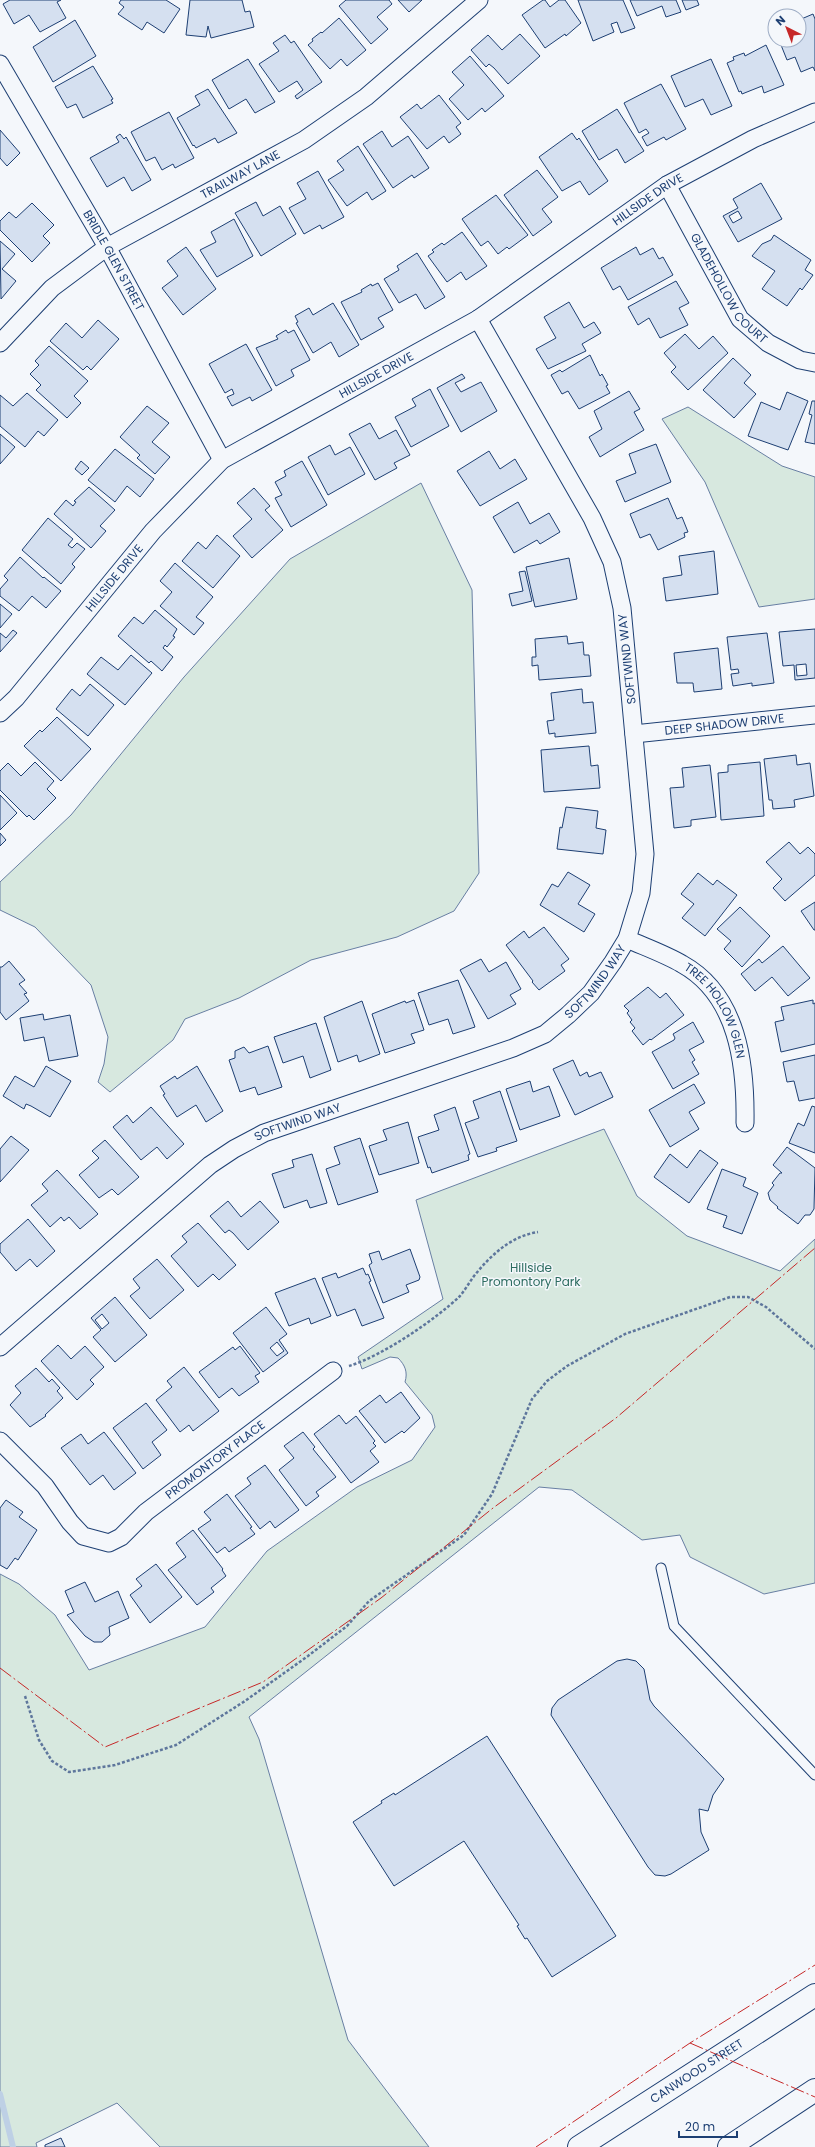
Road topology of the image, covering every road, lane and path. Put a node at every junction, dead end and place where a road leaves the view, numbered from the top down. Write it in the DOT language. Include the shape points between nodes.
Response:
graph roads {
  1 [pos="479,0"];
  2 [pos="0,64"];
  3 [pos="815,112"];
  4 [pos="667,186"];
  5 [pos="107,247"];
  6 [pos="478,319"];
  7 [pos="0,343"];
  8 [pos="815,363"];
  9 [pos="222,460"];
  10 [pos="0,714"];
  11 [pos="815,715"];
  12 [pos="634,734"];
  13 [pos="627,939"];
  14 [pos="745,1123"];
  15 [pos="538,1232"];
  16 [pos="0,1347"];
  17 [pos="815,1349"];
  18 [pos="333,1371"];
  19 [pos="0,1441"];
  20 [pos="661,1568"];
  21 [pos="24,1696"];
  22 [pos="815,1775"];
  23 [pos="815,1995"];
  24 [pos="815,2090"];
  25 [pos="579,2147"];
  26 [pos="729,2147"];
  1 -- 5 [label="street, TRAILWAY LANE" via="366,97 304,140"];
  2 -- 5 [label="street, BRIDLE GLEN STREET"];
  3 -- 4 [label="street, HILLSIDE DRIVE" via="753,139"];
  4 -- 6 [label="street, HILLSIDE DRIVE"];
  4 -- 8 [label="street, GLADEHOLLOW COURT" via="740,319 768,343 800,360"];
  5 -- 7 [label="street, TRAILWAY LANE" via="52,288"];
  5 -- 9 [label="street, BRIDLE GLEN STREET"];
  6 -- 9 [label="street, HILLSIDE DRIVE"];
  6 -- 12 [label="street, SOFTWIND WAY" via="592,518 612,562 622,608"];
  9 -- 10 [label="street, HILLSIDE DRIVE" via="153,531 16,698"];
  11 -- 12 [label="street, DEEP SHADOW DRIVE"];
  12 -- 13 [label="street, SOFTWIND WAY" via="645,854 641,893"];
  13 -- 14 [label="street, TREE HOLLOW GLEN" via="683,964 705,981 730,1016 742,1054 746,1090"];
  13 -- 16 [label="street, SOFTWIND WAY" via="591,993 545,1034 513,1048 264,1133 234,1148 210,1165"];
  15 -- 18 [label="path" via="527,1234 504,1245 441,1313 366,1361"];
  17 -- 21 [label="path" via="766,1307 748,1297 730,1297 625,1334 567,1366 547,1381 532,1399 492,1494 464,1535 369,1601 347,1626 302,1661 176,1745 116,1765 69,1772 52,1761 39,1740"];
  18 -- 19 [label="street, PROMONTORY PLACE" via="146,1512 121,1537 109,1543 83,1536 45,1486"];
  20 -- 22 [label="lane" via="674,1626"];
  23 -- 25 [label="main road, CANWOOD STREET"];
  24 -- 26 [label="main road"];
}
